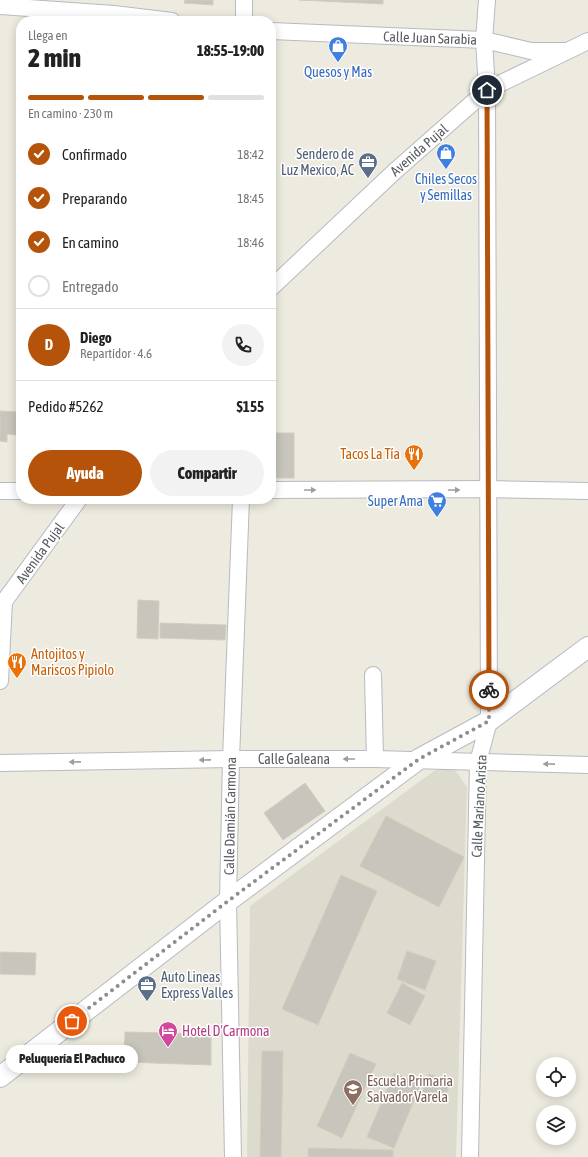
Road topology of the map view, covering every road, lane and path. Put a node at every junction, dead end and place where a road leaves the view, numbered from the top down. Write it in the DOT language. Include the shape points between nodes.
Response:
graph roads {
  1 [pos="244,0"];
  2 [pos="487,0"];
  3 [pos="0,6"];
  4 [pos="114,12"];
  5 [pos="140,16"];
  6 [pos="244,16"];
  7 [pos="276,31"];
  8 [pos="484,40"];
  9 [pos="588,41"];
  10 [pos="568,51"];
  11 [pos="588,52"];
  12 [pos="487,90"];
  13 [pos="276,283"];
  14 [pos="489,489"];
  15 [pos="276,490"];
  16 [pos="0,491"];
  17 [pos="16,491"];
  18 [pos="588,491"];
  19 [pos="75,504"];
  20 [pos="242,504"];
  21 [pos="2,604"];
  22 [pos="588,647"];
  23 [pos="372,675"];
  24 [pos="0,681"];
  25 [pos="489,721"];
  26 [pos="231,759"];
  27 [pos="375,759"];
  28 [pos="419,759"];
  29 [pos="478,762"];
  30 [pos="0,763"];
  31 [pos="588,764"];
  32 [pos="228,901"];
  33 [pos="0,1077"];
  34 [pos="233,1157"];
  35 [pos="470,1157"];
  1 -- 6 [label="street"];
  2 -- 8 [label="street, Calle Mariano Arista"];
  3 -- 4 [label="street"];
  4 -- 5 [label="street"];
  7 -- 8 [label="street, Calle Juan Sarabia"];
  8 -- 10 [label="street, Calle Juan Sarabia" via="531,51"];
  8 -- 12 [label="street, Calle Mariano Arista"];
  9 -- 10 [label="street, Avenida Pujal"];
  10 -- 11 [label="street, Calle Juan Sarabia"];
  10 -- 12 [label="street, Avenida Pujal"];
  12 -- 13 [label="street, Avenida Pujal" via="394,172"];
  12 -- 14 [label="street, Calle Mariano Arista"];
  15 -- 14 [label="street, one-way"];
  14 -- 18 [label="street"];
  14 -- 25 [label="street, Calle Mariano Arista"];
  16 -- 17 [label="street"];
  19 -- 21 [label="street, Avenida Pujal"];
  20 -- 26 [label="street, Calle Damián Carmona"];
  21 -- 24 [label="street"];
  22 -- 25 [label="street"];
  23 -- 27 [label="street"];
  25 -- 28 [label="street"];
  25 -- 29 [label="street, Calle Mariano Arista"];
  27 -- 26 [label="street, Calle Galeana, one-way"];
  26 -- 30 [label="street, Calle Galeana, one-way"];
  26 -- 32 [label="street, Calle Damián Carmona"];
  27 -- 28 [label="street, Calle Galeana"];
  28 -- 29 [label="street, Calle Galeana"];
  28 -- 32 [label="street"];
  31 -- 29 [label="street, Calle Galeana, one-way"];
  29 -- 35 [label="street, Calle Mariano Arista"];
  32 -- 33 [label="street"];
  32 -- 34 [label="street, Calle Damián Carmona"];
}
